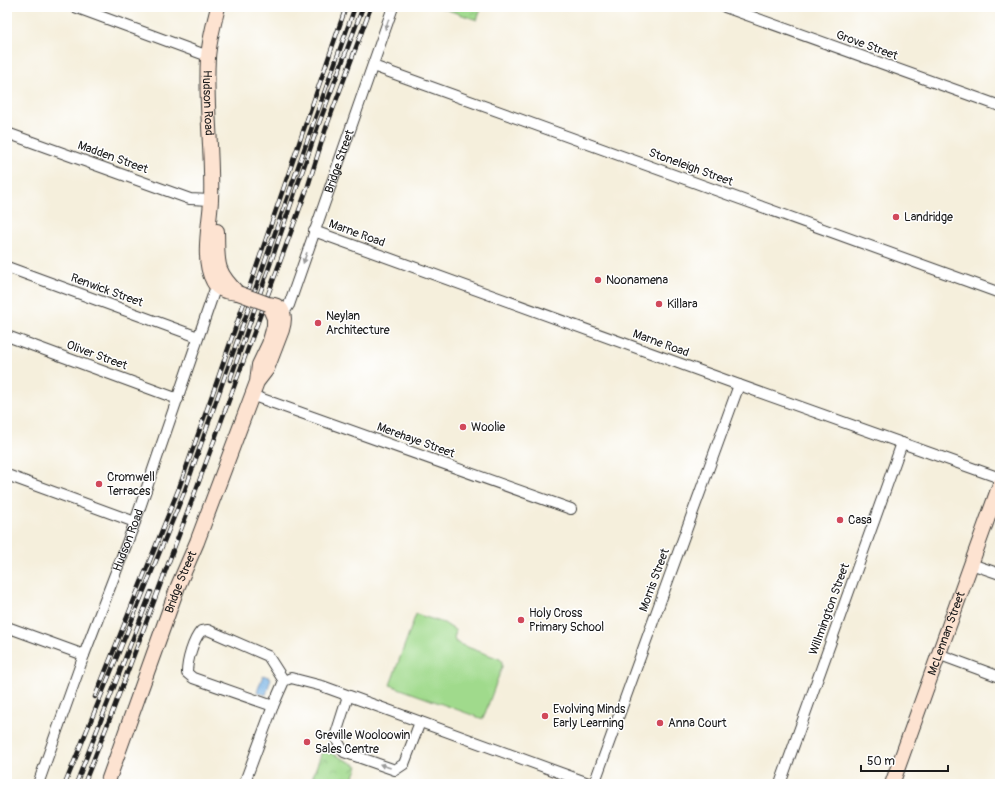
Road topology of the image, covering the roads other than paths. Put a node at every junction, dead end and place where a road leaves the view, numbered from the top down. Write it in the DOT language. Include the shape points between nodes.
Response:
graph roads {
  1 [pos="75,7"];
  2 [pos="218,7"];
  3 [pos="393,7"];
  4 [pos="725,7"];
  5 [pos="208,56"];
  6 [pos="373,66"];
  7 [pos="1000,106"];
  8 [pos="7,133"];
  9 [pos="211,200"];
  10 [pos="314,231"];
  11 [pos="7,268"];
  12 [pos="220,282"];
  13 [pos="1000,293"];
  14 [pos="268,304"];
  15 [pos="283,314"];
  16 [pos="7,336"];
  17 [pos="198,337"];
  18 [pos="257,382"];
  19 [pos="739,385"];
  20 [pos="251,395"];
  21 [pos="178,399"];
  22 [pos="902,443"];
  23 [pos="7,475"];
  24 [pos="1000,478"];
  25 [pos="1000,484"];
  26 [pos="571,509"];
  27 [pos="135,522"];
  28 [pos="971,564"];
  29 [pos="1000,574"];
  30 [pos="7,627"];
  31 [pos="938,654"];
  32 [pos="84,655"];
  33 [pos="1000,677"];
  34 [pos="284,681"];
  35 [pos="348,696"];
  36 [pos="273,706"];
  37 [pos="420,722"];
  38 [pos="38,784"];
  39 [pos="107,784"];
  40 [pos="244,784"];
  41 [pos="592,784"];
  42 [pos="780,784"];
  43 [pos="892,784"];
  1 -- 5 [label="street"];
  2 -- 5 [label="main road, Hudson Road"];
  3 -- 6 [label="street, Bridge Street, one-way"];
  4 -- 7 [label="street, Grove Street"];
  5 -- 9 [label="main road, Hudson Road"];
  6 -- 10 [label="street, Bridge Street"];
  6 -- 13 [label="street, Stoneleigh Street"];
  8 -- 9 [label="street, Madden Street" via="190,199"];
  9 -- 12 [label="main road, Hudson Road" via="208,260 210,273"];
  10 -- 15 [label="street, Bridge Street, one-way" via="289,305"];
  10 -- 19 [label="street, Marne Road"];
  11 -- 17 [label="street, Renwick Street"];
  12 -- 14 [label="main road, bridge" via="226,292 238,293"];
  12 -- 17 [label="street, Hudson Road"];
  14 -- 15 [label="main road" via="278,306"];
  14 -- 18 [label="main road, Bridge Street" via="274,318 274,326 259,365"];
  15 -- 18 [label="main road, Bridge Street" via="284,324 275,351 267,369"];
  16 -- 21 [label="street, Oliver Street"];
  17 -- 21 [label="street, Hudson Road"];
  18 -- 20 [label="main road, Bridge Street"];
  19 -- 22 [label="street, Marne Road"];
  19 -- 41 [label="street, Morris Street"];
  20 -- 26 [label="street, Merehaye Street"];
  20 -- 39 [label="main road, Bridge Street" via="197,542 178,586"];
  21 -- 27 [label="street, Hudson Road"];
  22 -- 24 [label="street, Marne Road"];
  22 -- 42 [label="street, Willmington Street"];
  23 -- 27 [label="street"];
  25 -- 28 [label="main road, McLennan Street"];
  27 -- 32 [label="street, Hudson Road"];
  28 -- 29 [label="street"];
  28 -- 31 [label="main road, McLennan Street"];
  30 -- 32 [label="street"];
  31 -- 33 [label="street"];
  31 -- 43 [label="main road, McLennan Street"];
  32 -- 38 [label="street, Hudson Road"];
  34 -- 35 [label="street" via="291,678 300,680"];
  34 -- 36 [label="street"];
  34 -- 36 [label="street" via="268,656 208,630 197,635 187,664 187,673 193,678"];
  35 -- 37 [label="street"];
  37 -- 35 [label="street, one-way" via="404,764 395,770 366,760 344,752 335,737"];
  36 -- 40 [label="street"];
  37 -- 41 [label="street"];
}
